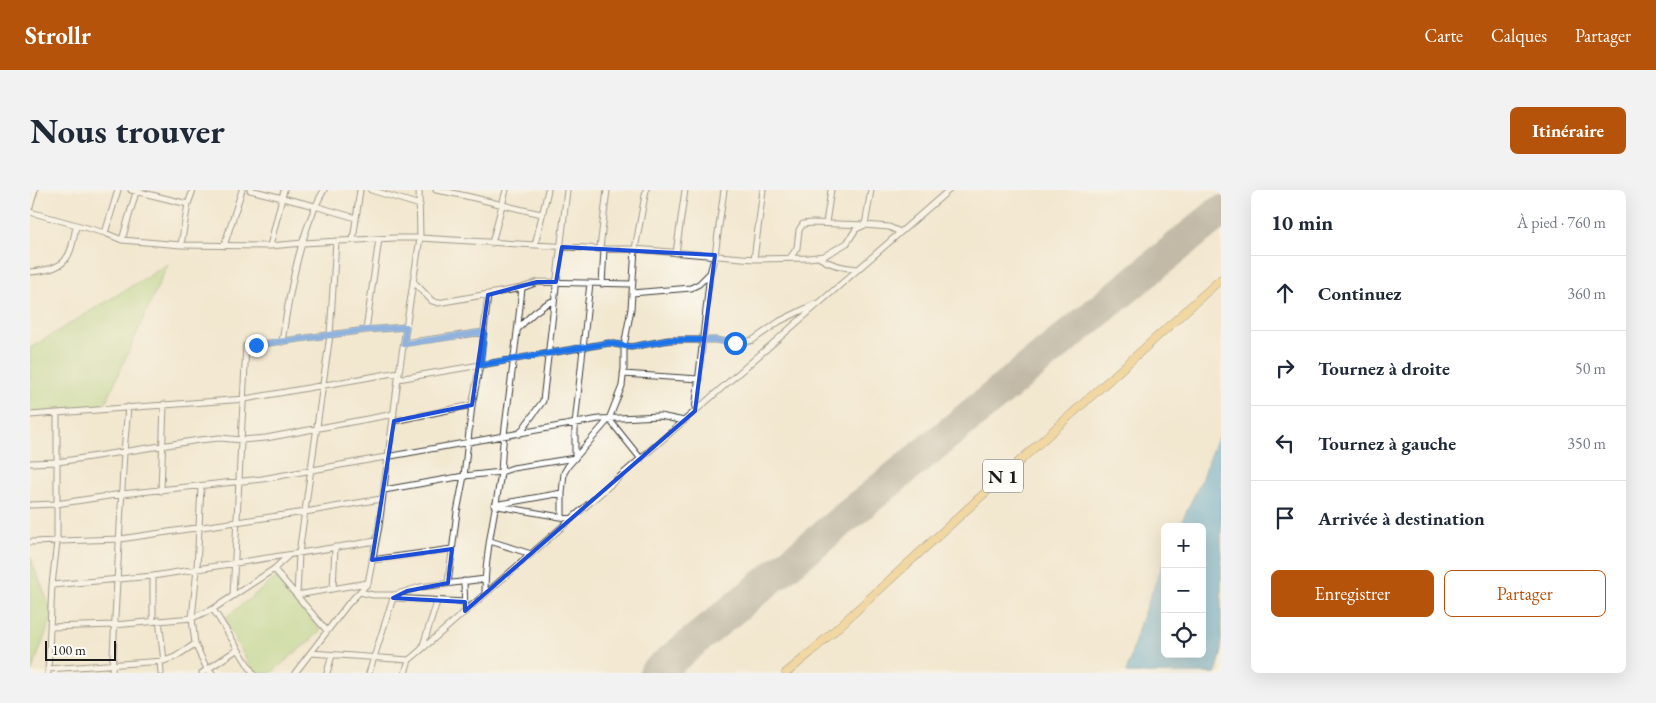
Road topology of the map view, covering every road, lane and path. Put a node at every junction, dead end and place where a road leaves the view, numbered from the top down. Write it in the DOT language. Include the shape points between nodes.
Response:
graph roads {
  1 [pos="35,190"];
  2 [pos="118,190"];
  3 [pos="192,190"];
  4 [pos="242,190"];
  5 [pos="250,190"];
  6 [pos="284,190"];
  7 [pos="324,190"];
  8 [pos="360,190"];
  9 [pos="371,190"];
  10 [pos="420,190"];
  11 [pos="436,190"];
  12 [pos="506,190"];
  13 [pos="548,190"];
  14 [pos="567,190"];
  15 [pos="607,190"];
  16 [pos="646,190"];
  17 [pos="685,190"];
  18 [pos="724,190"];
  19 [pos="763,190"];
  20 [pos="831,190"];
  21 [pos="871,190"];
  22 [pos="949,190"];
  23 [pos="134,191"];
  24 [pos="457,192"];
  25 [pos="282,198"];
  26 [pos="188,204"];
  27 [pos="420,204"];
  28 [pos="315,206"];
  29 [pos="502,206"];
  30 [pos="30,207"];
  31 [pos="30,212"];
  32 [pos="542,214"];
  33 [pos="356,218"];
  34 [pos="826,223"];
  35 [pos="865,225"];
  36 [pos="76,226"];
  37 [pos="900,232"];
  38 [pos="105,234"];
  39 [pos="420,238"];
  40 [pos="379,239"];
  41 [pos="122,240"];
  42 [pos="354,240"];
  43 [pos="336,241"];
  44 [pos="303,243"];
  45 [pos="492,243"];
  46 [pos="535,245"];
  47 [pos="181,246"];
  48 [pos="224,246"];
  49 [pos="270,246"];
  50 [pos="562,246"];
  51 [pos="602,249"];
  52 [pos="635,249"];
  53 [pos="676,253"];
  54 [pos="715,255"];
  55 [pos="818,257"];
  56 [pos="754,258"];
  57 [pos="790,258"];
  58 [pos="858,269"];
  59 [pos="30,272"];
  60 [pos="710,273"];
  61 [pos="1221,280"];
  62 [pos="413,281"];
  63 [pos="556,282"];
  64 [pos="590,283"];
  65 [pos="602,284"];
  66 [pos="632,284"];
  67 [pos="522,288"];
  68 [pos="632,293"];
  69 [pos="488,295"];
  70 [pos="554,300"];
  71 [pos="821,302"];
  72 [pos="406,327"];
  73 [pos="518,329"];
  74 [pos="366,330"];
  75 [pos="484,332"];
  76 [pos="330,335"];
  77 [pos="703,340"];
  78 [pos="282,342"];
  79 [pos="404,344"];
  80 [pos="624,346"];
  81 [pos="584,347"];
  82 [pos="549,354"];
  83 [pos="514,360"];
  84 [pos="480,365"];
  85 [pos="399,372"];
  86 [pos="624,374"];
  87 [pos="398,379"];
  88 [pos="699,379"];
  89 [pos="323,386"];
  90 [pos="244,399"];
  91 [pos="164,404"];
  92 [pos="472,406"];
  93 [pos="128,408"];
  94 [pos="695,412"];
  95 [pos="57,413"];
  96 [pos="394,414"];
  97 [pos="30,415"];
  98 [pos="609,419"];
  99 [pos="394,421"];
  100 [pos="684,421"];
  101 [pos="575,424"];
  102 [pos="317,429"];
  103 [pos="519,434"];
  104 [pos="503,437"];
  105 [pos="242,440"];
  106 [pos="467,443"];
  107 [pos="162,446"];
  108 [pos="124,452"];
  109 [pos="389,456"];
  110 [pos="575,458"];
  111 [pos="641,459"];
  112 [pos="58,462"];
  113 [pos="30,463"];
  114 [pos="311,470"];
  115 [pos="501,472"];
  116 [pos="464,476"];
  117 [pos="240,481"];
  118 [pos="201,486"];
  119 [pos="384,490"];
  120 [pos="160,491"];
  121 [pos="122,494"];
  122 [pos="562,494"];
  123 [pos="381,499"];
  124 [pos="56,504"];
  125 [pos="30,505"];
  126 [pos="494,505"];
  127 [pos="304,512"];
  128 [pos="562,517"];
  129 [pos="572,518"];
  130 [pos="238,521"];
  131 [pos="200,527"];
  132 [pos="120,539"];
  133 [pos="376,541"];
  134 [pos="490,541"];
  135 [pos="30,542"];
  136 [pos="56,542"];
  137 [pos="335,547"];
  138 [pos="452,549"];
  139 [pos="299,553"];
  140 [pos="289,554"];
  141 [pos="531,554"];
  142 [pos="372,560"];
  143 [pos="234,563"];
  144 [pos="274,569"];
  145 [pos="197,570"];
  146 [pos="153,576"];
  147 [pos="485,579"];
  148 [pos="118,580"];
  149 [pos="464,581"];
  150 [pos="368,583"];
  151 [pos="448,583"];
  152 [pos="52,585"];
  153 [pos="333,588"];
  154 [pos="360,592"];
  155 [pos="485,593"];
  156 [pos="233,595"];
  157 [pos="297,595"];
  158 [pos="393,596"];
  159 [pos="437,602"];
  160 [pos="465,602"];
  161 [pos="213,609"];
  162 [pos="465,611"];
  163 [pos="192,618"];
  164 [pos="153,620"];
  165 [pos="159,620"];
  166 [pos="114,625"];
  167 [pos="50,627"];
  168 [pos="327,631"];
  169 [pos="195,644"];
  170 [pos="238,649"];
  171 [pos="422,649"];
  172 [pos="311,653"];
  173 [pos="332,655"];
  174 [pos="373,659"];
  175 [pos="409,660"];
  176 [pos="162,661"];
  177 [pos="113,666"];
  178 [pos="48,671"];
  179 [pos="210,671"];
  180 [pos="112,673"];
  181 [pos="161,673"];
  182 [pos="202,673"];
  183 [pos="253,673"];
  184 [pos="295,673"];
  185 [pos="327,673"];
  186 [pos="369,673"];
  187 [pos="404,673"];
  188 [pos="786,673"];
  1 -- 30 [label="street"];
  2 -- 38 [label="street"];
  3 -- 26 [label="street"];
  4 -- 48 [label="street"];
  5 -- 25 [label="street"];
  6 -- 25 [label="street"];
  7 -- 28 [label="street"];
  8 -- 33 [label="street"];
  9 -- 27 [label="street"];
  10 -- 27 [label="street"];
  11 -- 24 [label="street"];
  12 -- 29 [label="street"];
  13 -- 32 [label="street"];
  14 -- 50 [label="street"];
  15 -- 51 [label="street"];
  16 -- 52 [label="street"];
  17 -- 53 [label="street"];
  18 -- 54 [label="street"];
  19 -- 56 [label="street"];
  20 -- 34 [label="street"];
  21 -- 35 [label="street"];
  22 -- 37 [label="street"];
  23 -- 26 [label="street"];
  23 -- 41 [label="street"];
  24 -- 29 [label="street"];
  25 -- 28 [label="street"];
  25 -- 49 [label="street"];
  26 -- 47 [label="street"];
  27 -- 39 [label="street"];
  28 -- 33 [label="street"];
  28 -- 44 [label="street"];
  29 -- 32 [label="street"];
  29 -- 45 [label="street"];
  31 -- 36 [label="street"];
  32 -- 46 [label="street"];
  33 -- 42 [label="street"];
  34 -- 35 [label="street"];
  34 -- 57 [label="street" via="803,224 797,248"];
  35 -- 37 [label="street" via="890,227"];
  35 -- 55 [label="street" via="856,229 847,243"];
  36 -- 38 [label="street"];
  36 -- 59 [label="street" via="72,250 61,265 43,272"];
  37 -- 58 [label="street"];
  38 -- 41 [label="street"];
  39 -- 40 [label="street"];
  39 -- 45 [label="street"];
  39 -- 62 [label="street"];
  40 -- 42 [label="street"];
  40 -- 74 [label="street"];
  41 -- 47 [label="street"];
  42 -- 43 [label="street"];
  43 -- 44 [label="street"];
  43 -- 76 [label="street"];
  44 -- 49 [label="street"];
  44 -- 78 [label="street" via="288,301"];
  45 -- 46 [label="street"];
  46 -- 50 [label="street"];
  47 -- 48 [label="street"];
  48 -- 49 [label="street"];
  50 -- 51 [label="street"];
  50 -- 63 [label="street"];
  51 -- 52 [label="street"];
  51 -- 65 [label="street"];
  52 -- 53 [label="street"];
  52 -- 66 [label="street"];
  53 -- 54 [label="street"];
  54 -- 56 [label="street"];
  54 -- 60 [label="street"];
  55 -- 57 [label="street"];
  55 -- 58 [label="street" via="843,268"];
  56 -- 57 [label="street"];
  58 -- 71 [label="street"];
  60 -- 68 [label="street" via="691,288"];
  60 -- 77 [label="street"];
  61 -- 188 [label="highway, N 1"];
  62 -- 69 [label="street" via="435,303"];
  62 -- 72 [label="street"];
  63 -- 64 [label="street"];
  63 -- 67 [label="street" via="537,282"];
  63 -- 70 [label="street"];
  64 -- 65 [label="street"];
  64 -- 81 [label="street"];
  65 -- 66 [label="street"];
  66 -- 68 [label="street"];
  67 -- 69 [label="street"];
  67 -- 73 [label="street"];
  68 -- 80 [label="street"];
  69 -- 75 [label="street"];
  70 -- 73 [label="street" via="534,311"];
  70 -- 82 [label="street"];
  71 -- 77 [label="street" via="780,321 753,340 735,343"];
  71 -- 94 [label="street"];
  72 -- 74 [label="street"];
  72 -- 79 [label="street"];
  73 -- 83 [label="street"];
  74 -- 76 [label="street"];
  75 -- 79 [label="street"];
  75 -- 84 [label="street"];
  76 -- 78 [label="street"];
  76 -- 89 [label="street"];
  77 -- 80 [label="street" via="669,340"];
  77 -- 88 [label="street"];
  78 -- 90 [label="street" via="246,346"];
  79 -- 85 [label="street"];
  80 -- 81 [label="street" via="609,343"];
  80 -- 86 [label="street"];
  81 -- 82 [label="street"];
  81 -- 101 [label="street"];
  82 -- 83 [label="street"];
  82 -- 103 [label="street" via="543,401"];
  83 -- 84 [label="street"];
  83 -- 104 [label="street"];
  84 -- 87 [label="street"];
  84 -- 92 [label="street"];
  85 -- 87 [label="street"];
  85 -- 89 [label="street"];
  86 -- 88 [label="street"];
  86 -- 98 [label="street" via="622,390"];
  87 -- 96 [label="street"];
  88 -- 94 [label="street"];
  89 -- 90 [label="street"];
  89 -- 102 [label="street"];
  90 -- 91 [label="street"];
  90 -- 105 [label="street"];
  91 -- 93 [label="street"];
  91 -- 107 [label="street"];
  92 -- 99 [label="street"];
  92 -- 106 [label="street"];
  93 -- 95 [label="street"];
  93 -- 108 [label="street"];
  94 -- 100 [label="street"];
  95 -- 97 [label="street"];
  95 -- 112 [label="street"];
  96 -- 99 [label="street"];
  96 -- 102 [label="street"];
  98 -- 100 [label="street" via="660,416"];
  98 -- 101 [label="street"];
  98 -- 110 [label="street"];
  98 -- 111 [label="street"];
  99 -- 109 [label="street"];
  100 -- 111 [label="street"];
  101 -- 103 [label="street"];
  101 -- 110 [label="street"];
  102 -- 105 [label="street"];
  102 -- 114 [label="street"];
  103 -- 104 [label="street"];
  104 -- 106 [label="street"];
  104 -- 115 [label="street"];
  105 -- 107 [label="street" via="220,438"];
  105 -- 117 [label="street"];
  106 -- 109 [label="street"];
  106 -- 116 [label="street"];
  107 -- 108 [label="street"];
  107 -- 120 [label="street"];
  108 -- 112 [label="street"];
  108 -- 121 [label="street"];
  109 -- 114 [label="street"];
  109 -- 119 [label="street"];
  110 -- 115 [label="street"];
  110 -- 122 [label="street" via="564,473"];
  111 -- 129 [label="street"];
  112 -- 113 [label="street"];
  112 -- 124 [label="street"];
  114 -- 117 [label="street"];
  114 -- 127 [label="street"];
  115 -- 116 [label="street"];
  115 -- 126 [label="street"];
  116 -- 119 [label="street"];
  116 -- 138 [label="street"];
  117 -- 118 [label="street"];
  117 -- 130 [label="street"];
  118 -- 120 [label="street"];
  118 -- 131 [label="street"];
  119 -- 123 [label="street"];
  120 -- 121 [label="street"];
  121 -- 124 [label="street"];
  121 -- 132 [label="street"];
  122 -- 126 [label="street"];
  122 -- 128 [label="street"];
  123 -- 127 [label="street"];
  123 -- 133 [label="street"];
  124 -- 125 [label="street"];
  124 -- 136 [label="street"];
  126 -- 128 [label="street"];
  126 -- 134 [label="street"];
  127 -- 130 [label="street"];
  127 -- 139 [label="street"];
  128 -- 129 [label="street"];
  129 -- 141 [label="street"];
  130 -- 131 [label="street"];
  130 -- 143 [label="street"];
  131 -- 132 [label="street"];
  131 -- 145 [label="street"];
  132 -- 136 [label="street"];
  132 -- 148 [label="street"];
  133 -- 137 [label="street"];
  133 -- 142 [label="street"];
  134 -- 141 [label="street"];
  134 -- 147 [label="street"];
  135 -- 136 [label="street"];
  136 -- 152 [label="street"];
  137 -- 139 [label="street"];
  137 -- 153 [label="street"];
  138 -- 142 [label="street"];
  138 -- 151 [label="street"];
  139 -- 140 [label="street"];
  139 -- 157 [label="street"];
  140 -- 143 [label="street"];
  140 -- 144 [label="street"];
  141 -- 155 [label="street"];
  142 -- 150 [label="street"];
  143 -- 145 [label="street"];
  143 -- 156 [label="street"];
  144 -- 156 [label="street"];
  144 -- 157 [label="street"];
  145 -- 146 [label="street"];
  145 -- 163 [label="street"];
  146 -- 148 [label="street"];
  146 -- 164 [label="street"];
  147 -- 149 [label="street"];
  147 -- 155 [label="street"];
  148 -- 152 [label="street"];
  148 -- 166 [label="street"];
  149 -- 151 [label="street"];
  149 -- 160 [label="street"];
  150 -- 153 [label="street"];
  150 -- 154 [label="street"];
  151 -- 158 [label="street" via="420,587"];
  152 -- 167 [label="street"];
  153 -- 157 [label="street"];
  154 -- 158 [label="street"];
  154 -- 168 [label="street"];
  155 -- 162 [label="street"];
  156 -- 161 [label="street"];
  157 -- 168 [label="street"];
  158 -- 159 [label="street"];
  158 -- 174 [label="street"];
  159 -- 160 [label="street"];
  159 -- 171 [label="street"];
  160 -- 162 [label="street"];
  161 -- 163 [label="street"];
  161 -- 170 [label="street"];
  162 -- 171 [label="street"];
  163 -- 165 [label="street"];
  163 -- 169 [label="street"];
  164 -- 165 [label="street"];
  164 -- 166 [label="street"];
  165 -- 176 [label="street"];
  166 -- 167 [label="street"];
  166 -- 177 [label="street"];
  167 -- 178 [label="street"];
  168 -- 172 [label="street"];
  169 -- 176 [label="street"];
  169 -- 179 [label="street"];
  170 -- 179 [label="street"];
  170 -- 183 [label="street"];
  171 -- 175 [label="street"];
  172 -- 173 [label="street"];
  172 -- 184 [label="street"];
  173 -- 174 [label="street"];
  173 -- 185 [label="street"];
  174 -- 175 [label="street"];
  174 -- 186 [label="street"];
  175 -- 187 [label="street"];
  176 -- 177 [label="street"];
  176 -- 181 [label="street"];
  177 -- 178 [label="street"];
  177 -- 180 [label="street"];
  179 -- 182 [label="street"];
}
